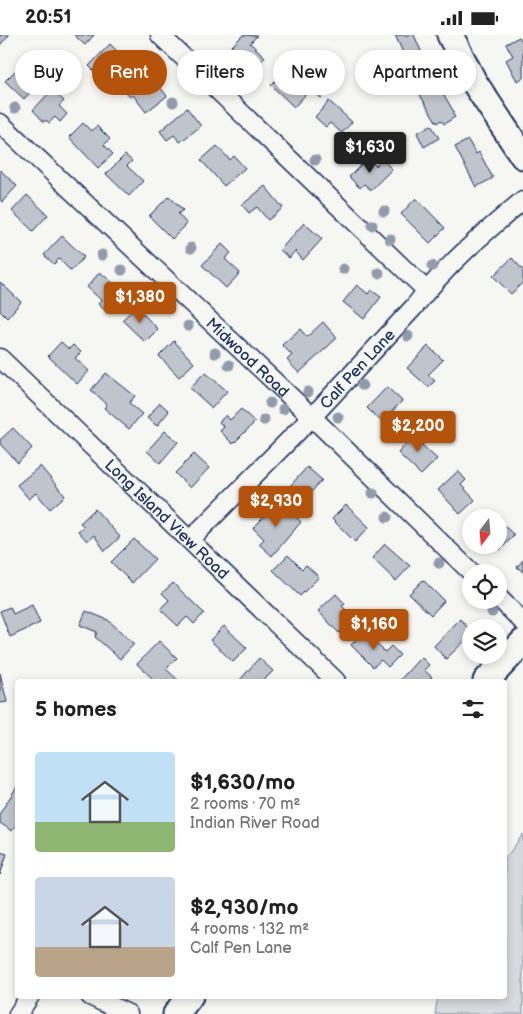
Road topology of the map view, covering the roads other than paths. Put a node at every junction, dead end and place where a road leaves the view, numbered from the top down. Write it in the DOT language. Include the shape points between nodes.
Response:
graph roads {
  1 [pos="160,35"];
  2 [pos="450,35"];
  3 [pos="0,123"];
  4 [pos="523,156"];
  5 [pos="523,200"];
  6 [pos="427,291"];
  7 [pos="0,358"];
  8 [pos="312,417"];
  9 [pos="191,539"];
  10 [pos="463,564"];
  11 [pos="507,606"];
  12 [pos="523,622"];
  13 [pos="523,642"];
  14 [pos="334,679"];
  15 [pos="488,679"];
  16 [pos="28,999"];
  17 [pos="96,999"];
  18 [pos="188,999"];
  19 [pos="18,1014"];
  20 [pos="128,1014"];
  21 [pos="176,1014"];
  1 -- 6 [label="street"];
  2 -- 4 [label="main road" via="474,82"];
  3 -- 8 [label="street, Midwood Road"];
  5 -- 6 [label="street, Calf Pen Lane" via="482,234"];
  6 -- 8 [label="street, Calf Pen Lane"];
  7 -- 9 [label="street, Long Island View Road"];
  8 -- 9 [label="street, Calf Pen Lane"];
  8 -- 10 [label="street, Midwood Road"];
  9 -- 14 [label="street, Long Island View Road"];
  11 -- 12 [label="street"];
  13 -- 15 [label="main road"];
  16 -- 19 [label="street"];
  17 -- 20 [label="street"];
  18 -- 21 [label="main road"];
}
